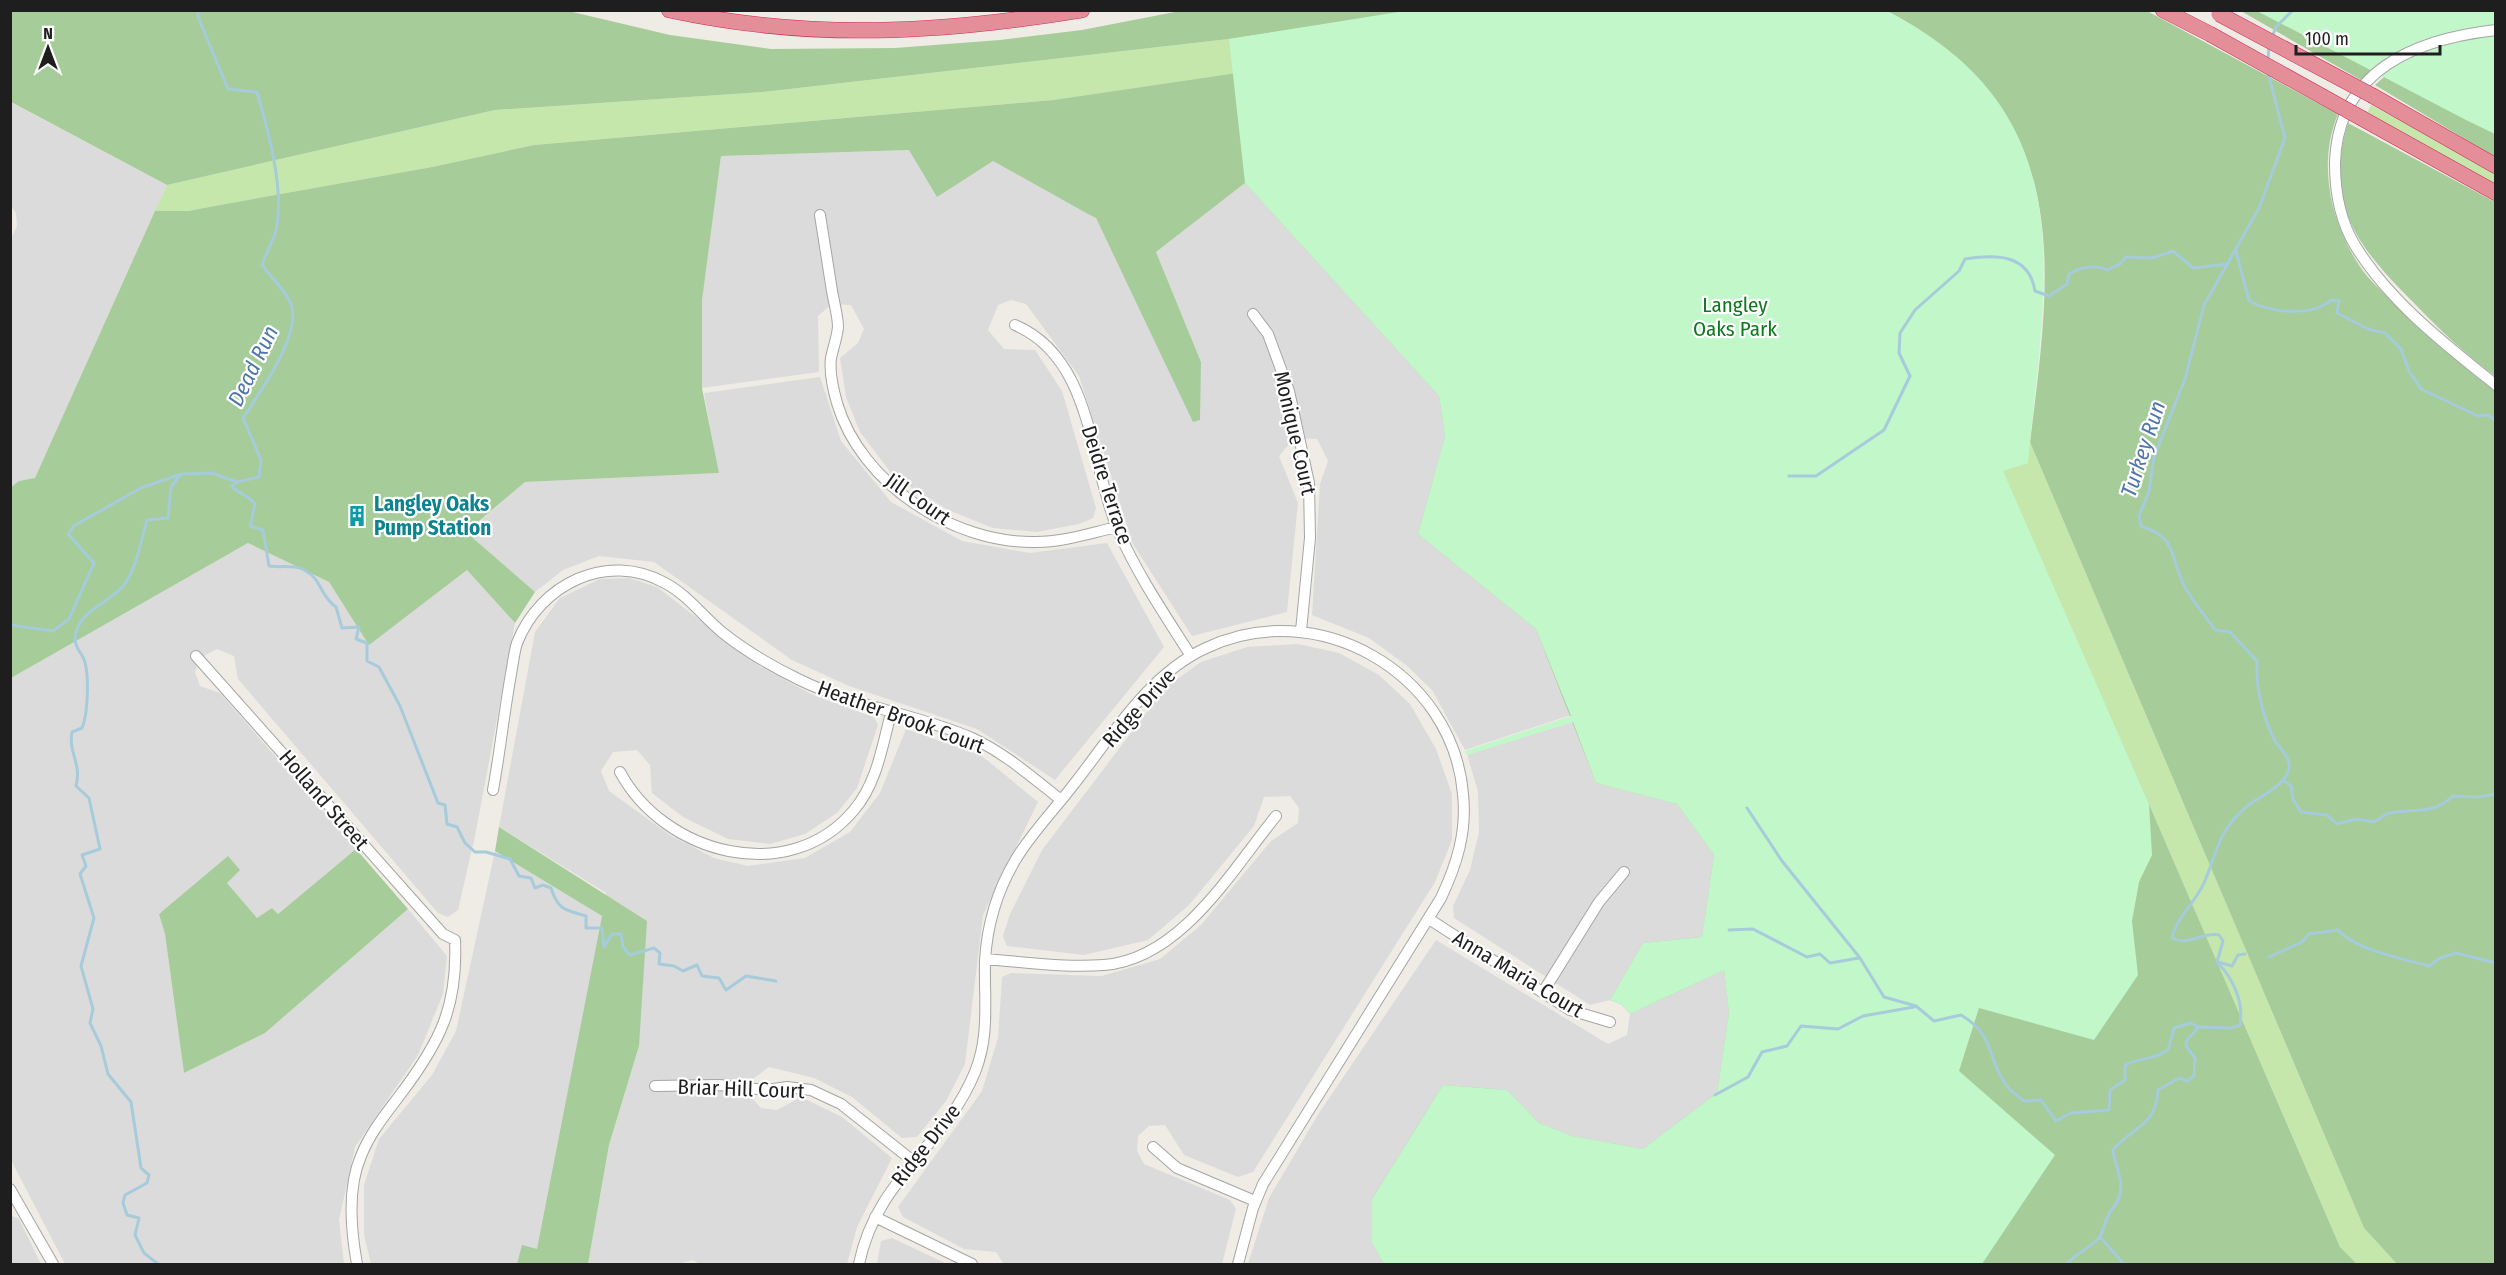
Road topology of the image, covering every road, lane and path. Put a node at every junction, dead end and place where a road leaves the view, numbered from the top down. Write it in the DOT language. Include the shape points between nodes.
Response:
graph roads {
  1 [pos="669,10"];
  2 [pos="1082,10"];
  3 [pos="2163,10"];
  4 [pos="2216,12"];
  5 [pos="2496,30"];
  6 [pos="2496,166"];
  7 [pos="2496,193"];
  8 [pos="820,215"];
  9 [pos="1253,314"];
  10 [pos="1015,325"];
  11 [pos="2496,385"];
  12 [pos="1116,527"];
  13 [pos="1301,631"];
  14 [pos="196,656"];
  15 [pos="1191,656"];
  16 [pos="891,713"];
  17 [pos="621,772"];
  18 [pos="493,790"];
  19 [pos="1061,800"];
  20 [pos="1276,816"];
  21 [pos="1624,872"];
  22 [pos="1429,919"];
  23 [pos="985,959"];
  24 [pos="1543,992"];
  25 [pos="1610,1022"];
  26 [pos="655,1086"];
  27 [pos="1154,1147"];
  28 [pos="913,1161"];
  29 [pos="12,1194"];
  30 [pos="1255,1201"];
  31 [pos="875,1217"];
  32 [pos="53,1264"];
  33 [pos="357,1264"];
  34 [pos="859,1264"];
  35 [pos="972,1264"];
  36 [pos="1238,1264"];
  1 -- 2 [label="highway" via="726,21 848,32 987,26"];
  3 -- 7 [label="highway, bridge"];
  4 -- 6 [label="highway, bridge"];
  5 -- 11 [label="street" via="2451,37 2411,50 2367,81 2350,103 2341,126 2335,179 2346,227 2372,270 2425,325"];
  8 -- 12 [label="street, Jill Court" via="838,327 830,372 844,421 879,473 932,514 991,537 1015,542 1055,541"];
  9 -- 13 [label="street, Monique Court" via="1268,334 1289,391 1309,483 1310,538"];
  10 -- 12 [label="street, Deidre Terrace" via="1045,344 1064,368 1078,397"];
  12 -- 15 [label="street, Deidre Terrace" via="1151,594"];
  13 -- 15 [label="street, Ridge Drive" via="1245,634"];
  13 -- 22 [label="street, Ridge Drive" via="1348,643 1382,660 1414,687 1450,741 1463,789 1462,835 1452,874"];
  14 -- 33 [label="street, Holland Street" via="443,934 455,940 457,971 441,1031 421,1067 375,1128 357,1166 353,1191"];
  15 -- 19 [label="street, Ridge Drive" via="1150,689"];
  16 -- 17 [label="street" via="872,780 855,809 822,838 780,853 750,855 710,847 648,810"];
  16 -- 18 [label="street, Heather Brook Court" via="829,694 776,668 724,634 672,587 650,576 622,571 592,572 563,585 543,602 517,643"];
  16 -- 19 [label="street, Heather Brook Court" via="981,743"];
  19 -- 23 [label="street, Ridge Drive" via="1007,875 991,917"];
  20 -- 23 [label="street" via="1192,920 1144,954 1105,965"];
  21 -- 24 [label="street" via="1599,902"];
  22 -- 24 [label="street, Anna Maria Court"];
  22 -- 30 [label="street, Ridge Drive"];
  23 -- 28 [label="street, Ridge Drive" via="985,1032 975,1071 953,1111"];
  24 -- 25 [label="street, Anna Maria Court" via="1570,1010"];
  26 -- 28 [label="street, Briar Hill Court" via="811,1090 841,1104"];
  27 -- 30 [label="street" via="1177,1168"];
  28 -- 31 [label="street, Ridge Drive"];
  29 -- 32 [label="street"];
  30 -- 36 [label="street, Ridge Drive"];
  31 -- 34 [label="street, Ridge Drive"];
  31 -- 35 [label="street"];
}
